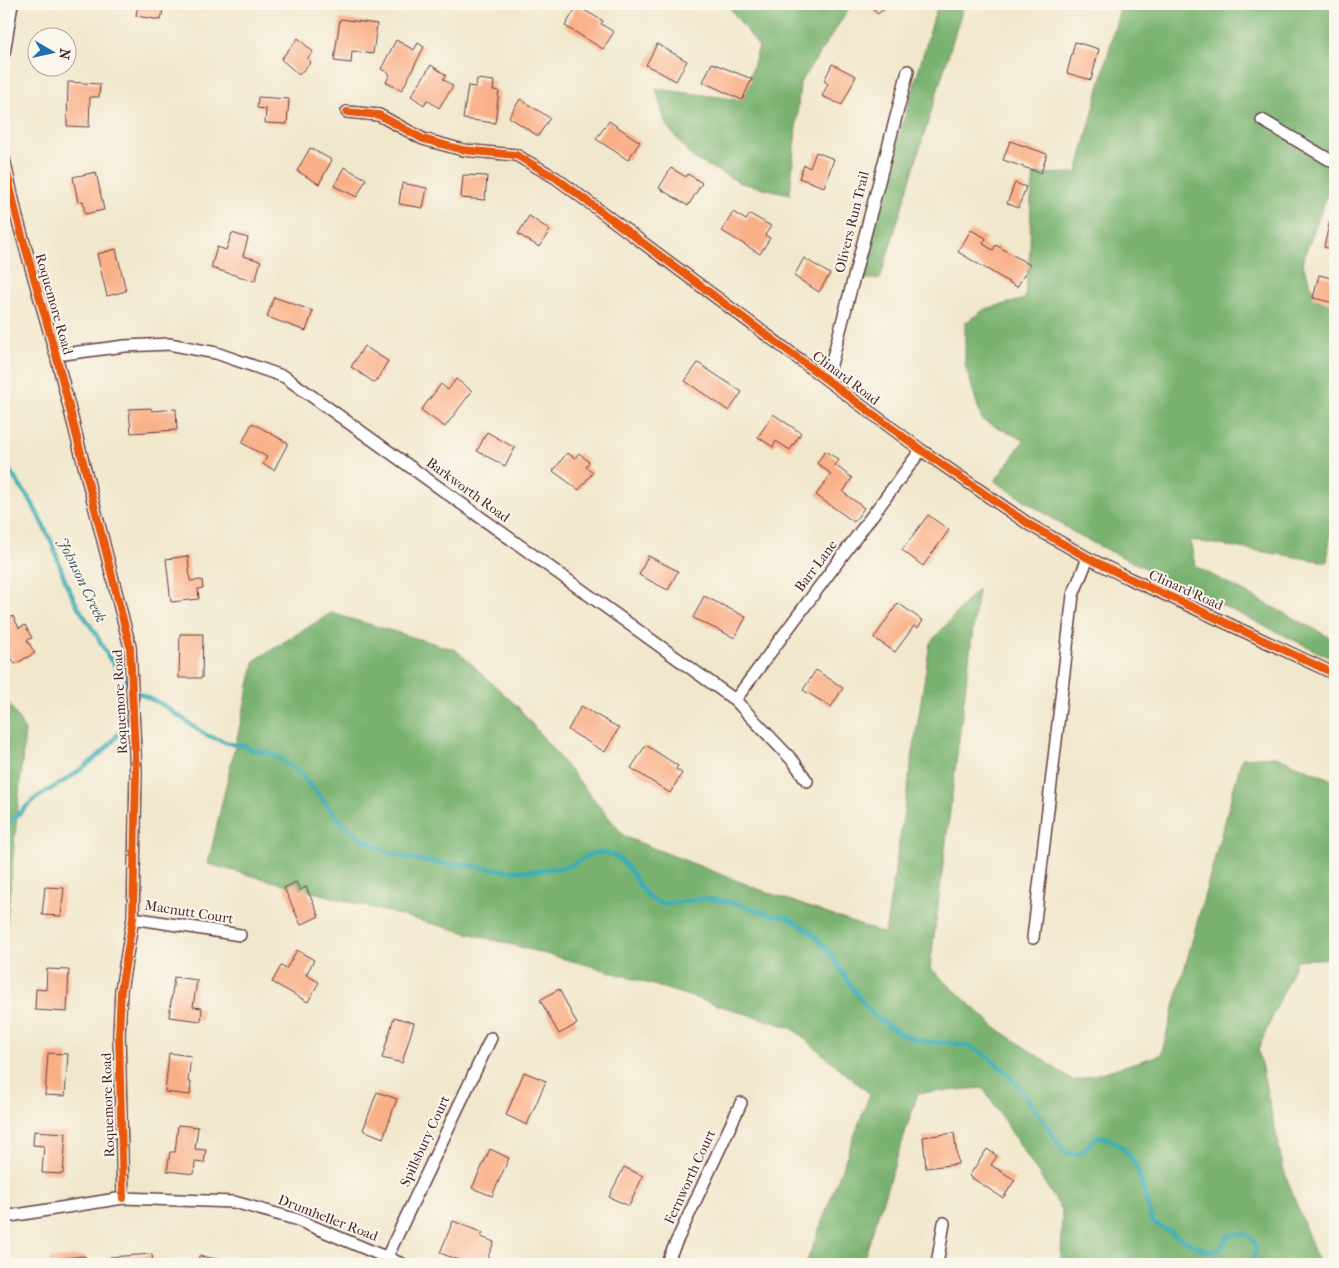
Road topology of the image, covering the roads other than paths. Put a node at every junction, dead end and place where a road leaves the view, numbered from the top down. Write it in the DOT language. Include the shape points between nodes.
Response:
graph roads {
  1 [pos="12,4"];
  2 [pos="4,53"];
  3 [pos="908,72"];
  4 [pos="347,112"];
  5 [pos="1262,120"];
  6 [pos="4,160"];
  7 [pos="1335,163"];
  8 [pos="56,355"];
  9 [pos="827,380"];
  10 [pos="920,450"];
  11 [pos="1088,558"];
  12 [pos="1335,674"];
  13 [pos="735,700"];
  14 [pos="807,781"];
  15 [pos="134,918"];
  16 [pos="240,935"];
  17 [pos="1033,938"];
  18 [pos="491,1038"];
  19 [pos="741,1103"];
  20 [pos="123,1198"];
  21 [pos="4,1217"];
  22 [pos="944,1223"];
  23 [pos="386,1257"];
  24 [pos="402,1264"];
  25 [pos="666,1264"];
  26 [pos="937,1264"];
  1 -- 2 [label="street"];
  3 -- 9 [label="street, Olivers Run Trail"];
  4 -- 9 [label="street, Clinard Road" via="379,115 423,139 463,150 516,155 556,178"];
  5 -- 7 [label="street"];
  6 -- 8 [label="street, Roquemore Road"];
  8 -- 13 [label="street, Barkworth Road" via="169,344 216,353 284,377"];
  8 -- 15 [label="street, Roquemore Road" via="130,647 136,773"];
  9 -- 10 [label="street, Clinard Road"];
  10 -- 11 [label="street, Clinard Road" via="1030,525"];
  10 -- 13 [label="street, Barr Lane"];
  11 -- 12 [label="street, Clinard Road"];
  11 -- 17 [label="street" via="1074,594"];
  13 -- 14 [label="street, Barkworth Road" via="794,762"];
  15 -- 16 [label="street, Macnutt Court"];
  15 -- 20 [label="street, Roquemore Road" via="121,990 118,1035"];
  18 -- 23 [label="street, Spillsbury Court"];
  19 -- 25 [label="street, Fernworth Court"];
  20 -- 21 [label="street, Drumheller Road"];
  20 -- 23 [label="street, Drumheller Road" via="234,1202 295,1219"];
  22 -- 26 [label="street"];
  23 -- 24 [label="street, Drumheller Road"];
}
